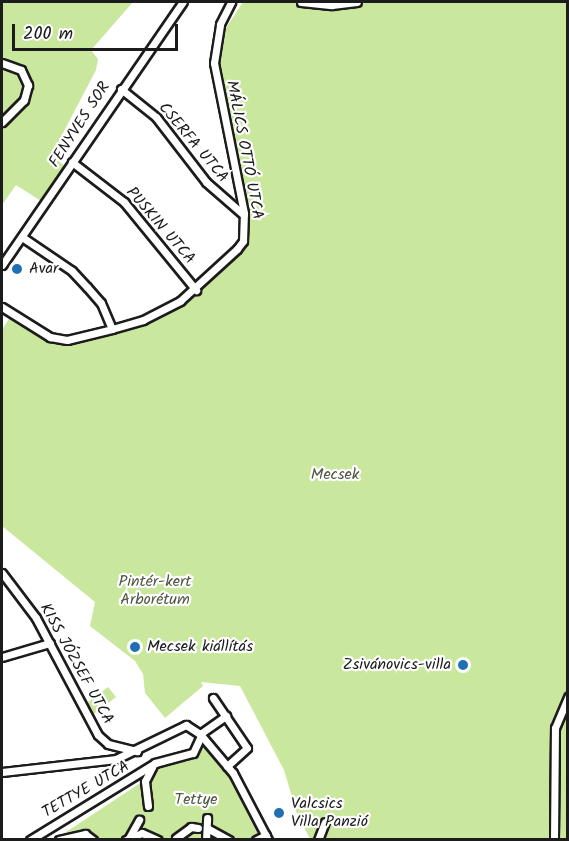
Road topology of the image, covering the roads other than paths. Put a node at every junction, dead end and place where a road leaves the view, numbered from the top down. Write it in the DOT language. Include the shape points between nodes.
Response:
graph roads {
  1 [pos="183,2"];
  2 [pos="231,2"];
  3 [pos="301,2"];
  4 [pos="357,2"];
  5 [pos="2,63"];
  6 [pos="121,89"];
  7 [pos="2,122"];
  8 [pos="72,162"];
  9 [pos="244,215"];
  10 [pos="22,237"];
  11 [pos="2,265"];
  12 [pos="196,290"];
  13 [pos="2,306"];
  14 [pos="112,329"];
  15 [pos="2,573"];
  16 [pos="50,643"];
  17 [pos="2,657"];
  18 [pos="567,697"];
  19 [pos="213,698"];
  20 [pos="226,716"];
  21 [pos="201,735"];
  22 [pos="137,751"];
  23 [pos="155,763"];
  24 [pos="228,766"];
  25 [pos="2,772"];
  26 [pos="148,806"];
  27 [pos="207,818"];
  28 [pos="139,820"];
  29 [pos="325,822"];
  30 [pos="198,828"];
  31 [pos="207,828"];
  32 [pos="267,837"];
  33 [pos="128,839"];
  34 [pos="177,839"];
  35 [pos="30,840"];
  36 [pos="59,840"];
  37 [pos="93,840"];
  38 [pos="158,840"];
  39 [pos="206,840"];
  40 [pos="229,840"];
  41 [pos="256,840"];
  42 [pos="318,840"];
  43 [pos="554,840"];
  1 -- 6 [label="street, FENYVES SOR"];
  2 -- 9 [label="street, MÁLICS OTTÓ UTCA" via="220,24 214,63"];
  3 -- 4 [label="street"];
  5 -- 7 [label="street" via="21,70 28,85 24,100"];
  6 -- 8 [label="street, FENYVES SOR"];
  6 -- 9 [label="street, CSERFA UTCA" via="156,117 206,182"];
  8 -- 10 [label="street, FENYVES SOR"];
  8 -- 12 [label="street, PUSKIN UTCA" via="124,201"];
  9 -- 12 [label="street, MÁLICS OTTÓ UTCA" via="243,241"];
  10 -- 11 [label="street, FENYVES SOR"];
  10 -- 14 [label="street" via="87,286 101,303"];
  12 -- 14 [label="street, MÁLICS OTTÓ UTCA" via="143,320"];
  13 -- 14 [label="street, MÁLICS OTTÓ UTCA" via="50,337 67,340"];
  15 -- 16 [label="street, KISS JÓZSEF UTCA" via="24,599"];
  16 -- 17 [label="street"];
  16 -- 22 [label="street, KISS JÓZSEF UTCA" via="98,735 108,744"];
  18 -- 43 [label="street" via="555,728"];
  19 -- 20 [label="street"];
  20 -- 21 [label="street, TETTYE UTCA"];
  20 -- 24 [label="street" via="247,748"];
  21 -- 22 [label="street" via="186,725"];
  21 -- 23 [label="street, TETTYE UTCA" via="200,743 188,756"];
  21 -- 24 [label="street"];
  22 -- 25 [label="street" via="103,762"];
  23 -- 26 [label="street" via="145,781"];
  23 -- 35 [label="street, TETTYE UTCA"];
  24 -- 32 [label="street"];
  27 -- 31 [label="street"];
  28 -- 33 [label="street"];
  29 -- 42 [label="street"];
  30 -- 34 [label="street" via="191,827"];
  31 -- 39 [label="street"];
  31 -- 40 [label="street"];
  32 -- 41 [label="street"];
  33 -- 38 [label="street" via="142,833"];
  36 -- 37 [label="street" via="85,834"];
}
